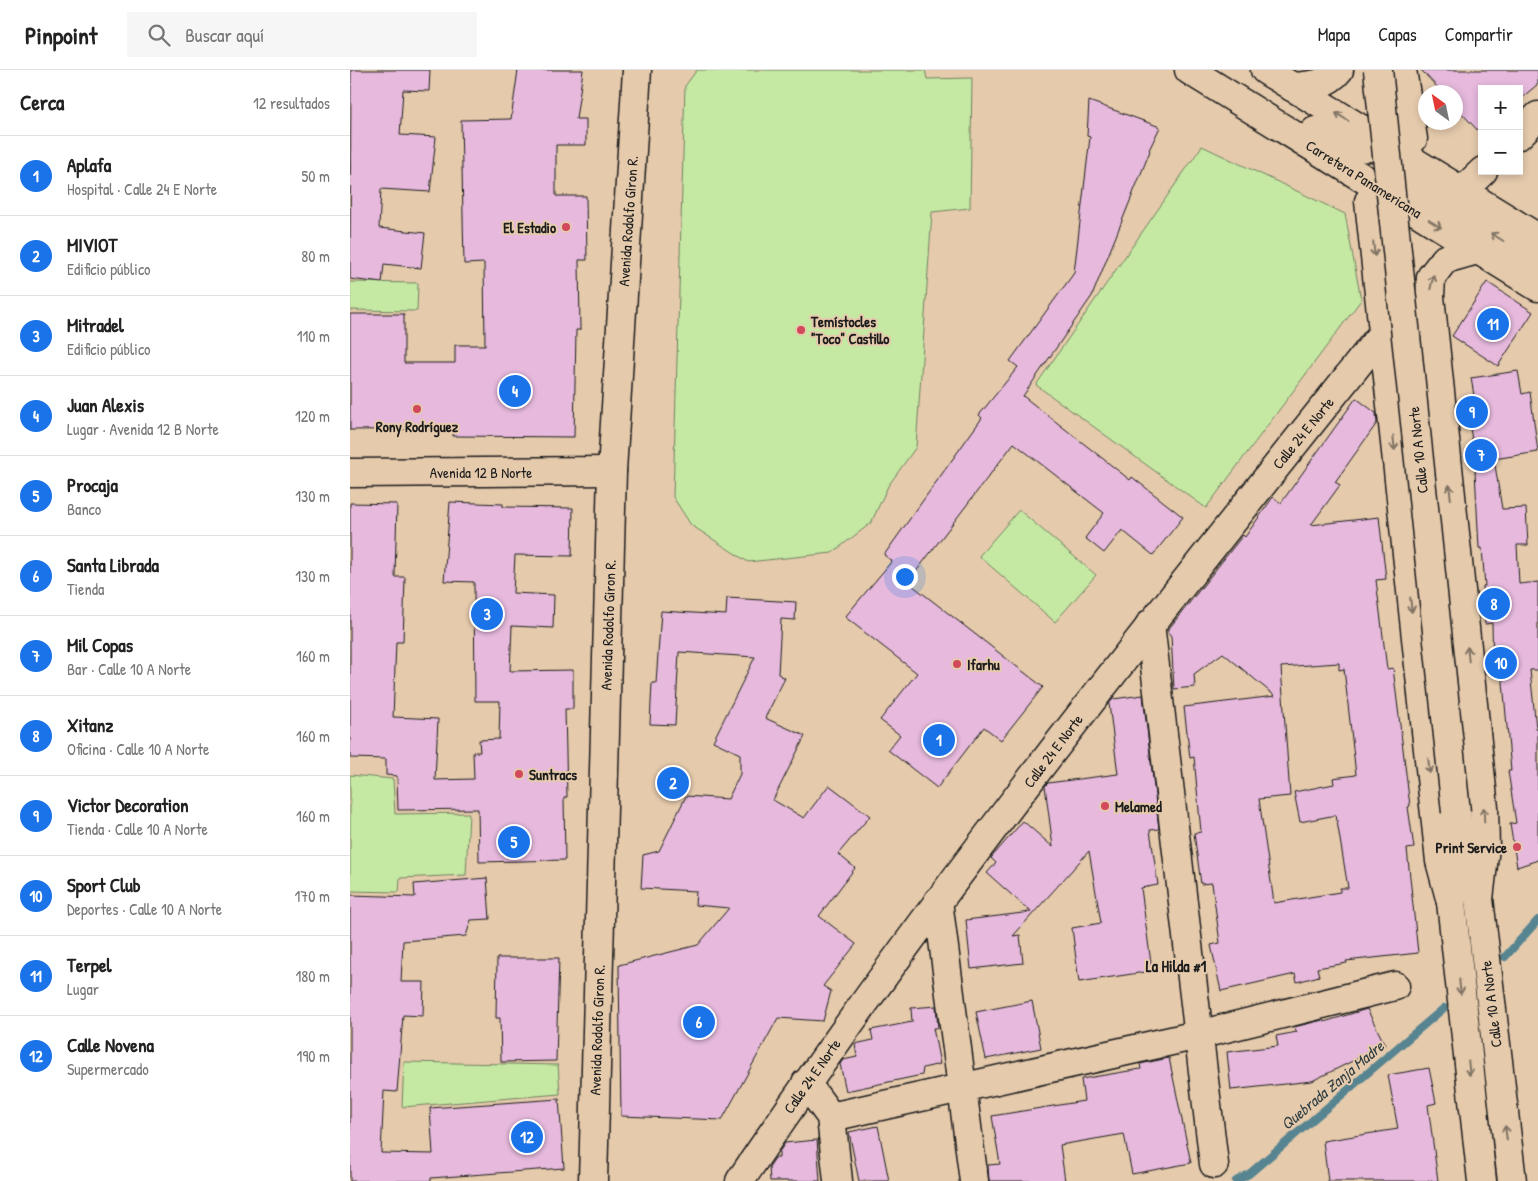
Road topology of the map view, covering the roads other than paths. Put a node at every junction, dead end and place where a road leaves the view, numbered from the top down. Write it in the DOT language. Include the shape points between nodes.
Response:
graph roads {
  1 [pos="637,70"];
  2 [pos="1265,70"];
  3 [pos="1340,70"];
  4 [pos="1378,70"];
  5 [pos="1402,70"];
  6 [pos="1199,74"];
  7 [pos="1292,87"];
  8 [pos="1538,116"];
  9 [pos="1409,122"];
  10 [pos="1523,131"];
  11 [pos="1383,143"];
  12 [pos="1433,172"];
  13 [pos="1479,175"];
  14 [pos="1463,190"];
  15 [pos="1374,195"];
  16 [pos="1538,238"];
  17 [pos="1477,250"];
  18 [pos="1538,263"];
  19 [pos="1538,287"];
  20 [pos="1433,330"];
  21 [pos="1382,334"];
  22 [pos="612,471"];
  23 [pos="350,473"];
  24 [pos="1150,624"];
  25 [pos="1457,821"];
  26 [pos="1479,899"];
  27 [pos="938,900"];
  28 [pos="1451,902"];
  29 [pos="1395,986"];
  30 [pos="1198,1034"];
  31 [pos="806,1083"];
  32 [pos="962,1089"];
  33 [pos="831,1117"];
  34 [pos="1214,1164"];
  35 [pos="594,1181"];
  36 [pos="740,1181"];
  37 [pos="838,1181"];
  38 [pos="974,1181"];
  39 [pos="1482,1181"];
  40 [pos="1512,1181"];
  1 -- 22 [label="main road, Avenida Rodolfo Giron R."];
  2 -- 7 [label="main road"];
  3 -- 7 [label="main road" via="1333,78 1316,85"];
  4 -- 25 [label="main road, Calle 10 A Norte, bridge"];
  5 -- 9 [label="main road"];
  6 -- 11 [label="main road" via="1345,146 1356,148"];
  6 -- 15 [label="main road, Carretera Panamericana" via="1256,131"];
  11 -- 7 [label="main road, one-way"];
  8 -- 10 [label="main road"];
  9 -- 11 [label="main road"];
  9 -- 12 [label="main road" via="1420,154"];
  11 -- 12 [label="main road"];
  12 -- 14 [label="main road"];
  13 -- 14 [label="main road"];
  14 -- 16 [label="main road"];
  15 -- 17 [label="main road, Carretera Panamericana, one-way"];
  18 -- 15 [label="main road, one-way" via="1428,195 1399,185 1388,185"];
  15 -- 21 [label="main road, one-way"];
  17 -- 19 [label="main road, Carretera Panamericana"];
  20 -- 17 [label="main road, one-way" via="1431,277 1445,259"];
  20 -- 21 [label="main road, Calle 24 E Norte" via="1425,321 1408,316 1397,320"];
  26 -- 20 [label="main road, one-way" via="1485,847 1484,808"];
  21 -- 24 [label="main road, Calle 24 E Norte"];
  21 -- 28 [label="main road, one-way" via="1440,861"];
  22 -- 23 [label="main road, Avenida 12 B Norte"];
  22 -- 35 [label="main road, Avenida Rodolfo Giron R."];
  24 -- 27 [label="main road, Calle 24 E Norte"];
  24 -- 30 [label="main road"];
  25 -- 26 [label="main road, Calle 10 A Norte"];
  25 -- 28 [label="main road, Calle 10 A Norte"];
  40 -- 26 [label="main road, Calle 10 A Norte, one-way"];
  27 -- 31 [label="main road, Calle 24 E Norte"];
  27 -- 32 [label="main road"];
  28 -- 39 [label="main road, Calle 10 A Norte, one-way"];
  29 -- 30 [label="main road"];
  30 -- 32 [label="main road"];
  30 -- 34 [label="main road"];
  31 -- 33 [label="main road"];
  31 -- 36 [label="main road, Calle 24 E Norte"];
  32 -- 33 [label="main road"];
  32 -- 38 [label="main road"];
  33 -- 37 [label="main road"];
}
